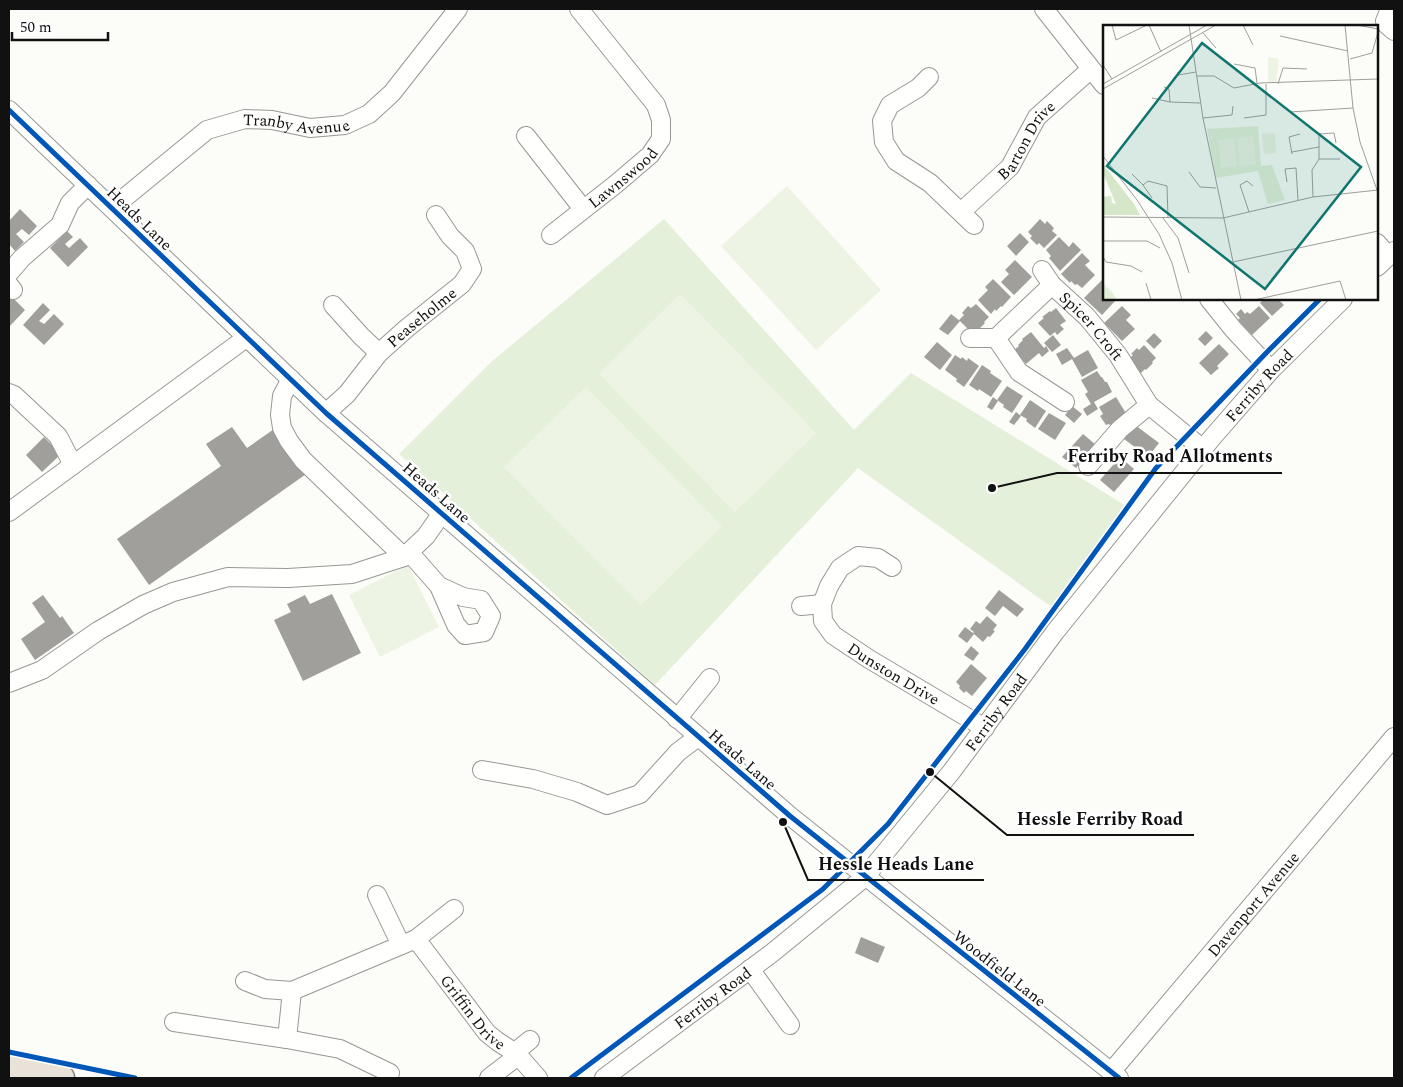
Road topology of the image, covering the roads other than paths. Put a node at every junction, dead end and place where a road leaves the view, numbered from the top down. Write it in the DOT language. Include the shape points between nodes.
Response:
graph roads {
  1 [pos="458,9"];
  2 [pos="579,9"];
  3 [pos="1044,9"];
  4 [pos="1390,9"];
  5 [pos="1394,31"];
  6 [pos="1091,69"];
  7 [pos="929,77"];
  8 [pos="1103,84"];
  9 [pos="9,110"];
  10 [pos="526,136"];
  11 [pos="88,185"];
  12 [pos="112,208"];
  13 [pos="584,210"];
  14 [pos="962,212"];
  15 [pos="436,215"];
  16 [pos="974,225"];
  17 [pos="551,235"];
  18 [pos="1378,245"];
  19 [pos="1386,258"];
  20 [pos="1042,270"];
  21 [pos="10,283"];
  22 [pos="1052,285"];
  23 [pos="1210,300"];
  24 [pos="1342,300"];
  25 [pos="332,305"];
  26 [pos="246,338"];
  27 [pos="970,338"];
  28 [pos="996,338"];
  29 [pos="379,353"];
  30 [pos="1271,370"];
  31 [pos="291,379"];
  32 [pos="9,393"];
  33 [pos="1065,402"];
  34 [pos="1148,404"];
  35 [pos="326,414"];
  36 [pos="1203,449"];
  37 [pos="73,465"];
  38 [pos="1088,466"];
  39 [pos="9,512"];
  40 [pos="442,513"];
  41 [pos="407,554"];
  42 [pos="892,567"];
  43 [pos="439,586"];
  44 [pos="822,604"];
  45 [pos="801,606"];
  46 [pos="710,678"];
  47 [pos="9,683"];
  48 [pos="677,719"];
  49 [pos="985,728"];
  50 [pos="1394,736"];
  51 [pos="698,737"];
  52 [pos="482,770"];
  53 [pos="865,877"];
  54 [pos="377,895"];
  55 [pos="454,909"];
  56 [pos="408,942"];
  57 [pos="750,969"];
  58 [pos="245,981"];
  59 [pos="292,991"];
  60 [pos="174,1022"];
  61 [pos="790,1025"];
  62 [pos="287,1039"];
  63 [pos="530,1040"];
  64 [pos="517,1054"];
  65 [pos="9,1066"];
  66 [pos="390,1073"];
  67 [pos="1115,1075"];
  68 [pos="60,1078"];
  69 [pos="489,1078"];
  70 [pos="538,1078"];
  71 [pos="604,1078"];
  1 -- 12 [label="street, Tranby Avenue" via="392,93 369,114 345,125 310,128 272,120 245,119 208,130"];
  2 -- 13 [label="street, Lawnswood" via="656,105 661,120 661,139 650,155"];
  3 -- 6 [label="street"];
  4 -- 5 [label="street" via="1385,21"];
  6 -- 8 [label="street"];
  6 -- 14 [label="street, Barton Drive" via="1036,117 1010,167"];
  7 -- 14 [label="street" via="918,88 890,104 882,121 884,142 896,160 930,183"];
  9 -- 11 [label="street, Heads Lane"];
  10 -- 13 [label="street"];
  11 -- 12 [label="street, Heads Lane"];
  11 -- 21 [label="street" via="70,203 60,226 22,258"];
  12 -- 26 [label="street, Heads Lane"];
  13 -- 17 [label="street, Lawnswood"];
  14 -- 16 [label="street"];
  15 -- 29 [label="street, Peaseholme" via="465,251 472,269 462,284"];
  18 -- 19 [label="street"];
  20 -- 22 [label="street"];
  22 -- 28 [label="street, Spicer Croft"];
  22 -- 34 [label="street, Spicer Croft" via="1087,317 1118,355"];
  23 -- 30 [label="street"];
  24 -- 30 [label="street, Ferriby Road"];
  25 -- 29 [label="street"];
  26 -- 31 [label="street, Heads Lane"];
  26 -- 37 [label="street"];
  27 -- 28 [label="street"];
  28 -- 33 [label="street" via="1020,372"];
  29 -- 35 [label="street, Peaseholme" via="347,394"];
  30 -- 36 [label="street, Ferriby Road"];
  31 -- 35 [label="street, Heads Lane"];
  31 -- 41 [label="street" via="282,396 280,415 289,442 303,460"];
  32 -- 37 [label="street" via="58,436"];
  34 -- 36 [label="street, Spicer Croft"];
  34 -- 38 [label="street" via="1120,429"];
  35 -- 40 [label="street, Heads Lane"];
  36 -- 49 [label="street, Ferriby Road" via="1055,632"];
  37 -- 39 [label="street"];
  40 -- 41 [label="street" via="426,536"];
  40 -- 48 [label="street, Heads Lane"];
  41 -- 43 [label="street"];
  41 -- 47 [label="street" via="352,574 228,577 173,592 98,631 42,670"];
  42 -- 44 [label="street" via="855,549 829,586"];
  44 -- 45 [label="street"];
  44 -- 49 [label="street, Dunston Drive" via="822,621 833,635"];
  46 -- 48 [label="street"];
  48 -- 51 [label="street, Heads Lane"];
  49 -- 53 [label="street, Ferriby Road"];
  50 -- 67 [label="street, Davenport Avenue"];
  51 -- 52 [label="street" via="678,752 640,794 607,805 534,779"];
  51 -- 53 [label="street, Heads Lane"];
  53 -- 57 [label="street, Ferriby Road"];
  53 -- 67 [label="street, Woodfield Lane"];
  54 -- 56 [label="street, Griffin Drive"];
  55 -- 56 [label="street"];
  56 -- 59 [label="street"];
  56 -- 64 [label="street, Griffin Drive" via="487,1033"];
  57 -- 61 [label="street"];
  57 -- 71 [label="street, Ferriby Road"];
  58 -- 59 [label="street" via="265,989"];
  59 -- 62 [label="street"];
  60 -- 62 [label="street"];
  62 -- 66 [label="street" via="340,1049"];
  63 -- 64 [label="street"];
  64 -- 69 [label="street"];
  64 -- 70 [label="street, Griffin Drive"];
  65 -- 68 [label="highway"];
}
